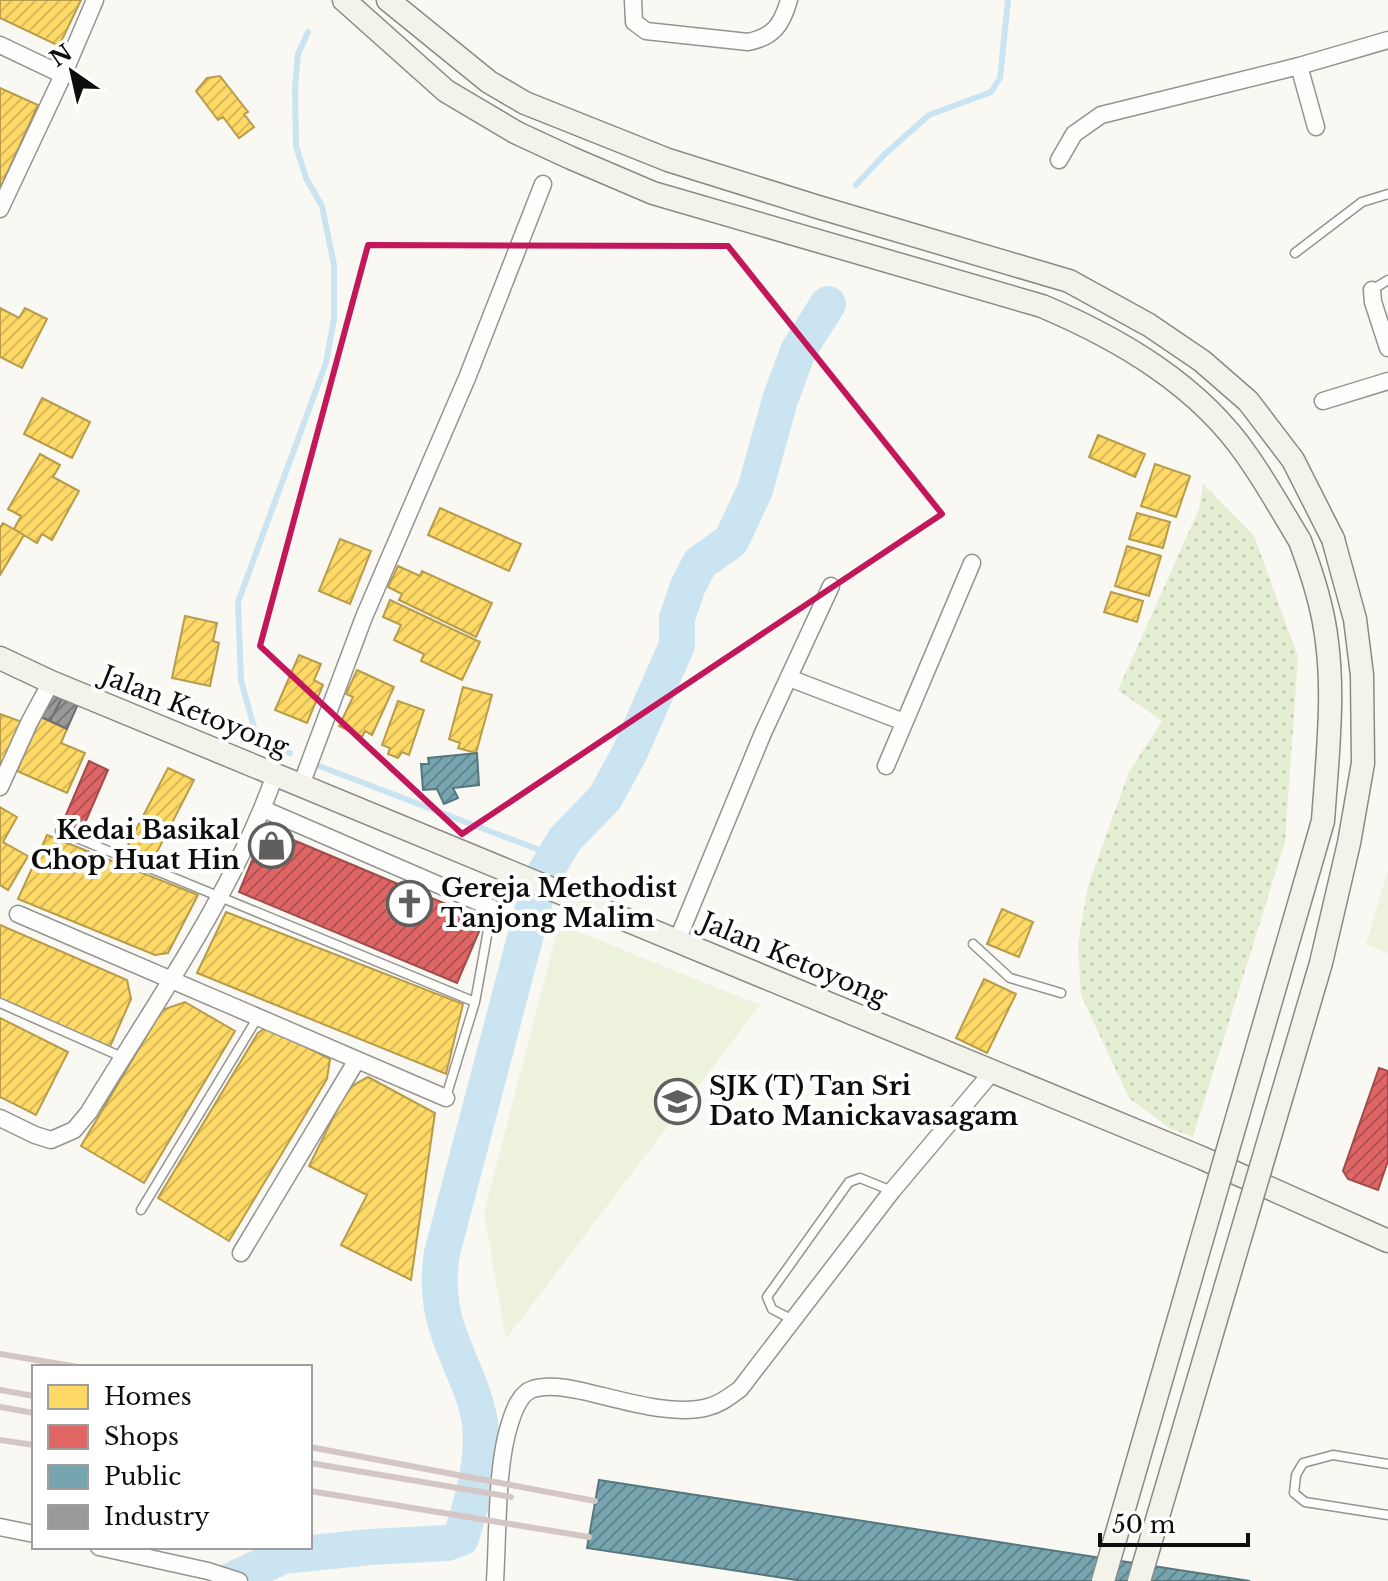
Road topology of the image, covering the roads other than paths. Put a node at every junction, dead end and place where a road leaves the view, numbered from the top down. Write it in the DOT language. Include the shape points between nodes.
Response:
graph roads {
  1 [pos="95,0"];
  2 [pos="344,0"];
  3 [pos="388,0"];
  4 [pos="633,0"];
  5 [pos="789,0"];
  6 [pos="1388,40"];
  7 [pos="0,45"];
  8 [pos="1299,66"];
  9 [pos="63,75"];
  10 [pos="1316,127"];
  11 [pos="1059,160"];
  12 [pos="543,184"];
  13 [pos="1388,194"];
  14 [pos="0,209"];
  15 [pos="1295,253"];
  16 [pos="1388,280"];
  17 [pos="1372,290"];
  18 [pos="1388,348"];
  19 [pos="1388,381"];
  20 [pos="1323,401"];
  21 [pos="972,563"];
  22 [pos="831,586"];
  23 [pos="0,658"];
  24 [pos="789,678"];
  25 [pos="51,682"];
  26 [pos="904,722"];
  27 [pos="886,766"];
  28 [pos="275,775"];
  29 [pos="301,785"];
  30 [pos="0,787"];
  31 [pos="263,809"];
  32 [pos="60,831"];
  33 [pos="219,898"];
  34 [pos="492,908"];
  35 [pos="18,914"];
  36 [pos="677,941"];
  37 [pos="973,944"];
  38 [pos="169,979"];
  39 [pos="1061,993"];
  40 [pos="475,1002"];
  41 [pos="0,1003"];
  42 [pos="258,1017"];
  43 [pos="122,1057"];
  44 [pos="357,1060"];
  45 [pos="993,1071"];
  46 [pos="446,1098"];
  47 [pos="0,1118"];
  48 [pos="892,1191"];
  49 [pos="141,1210"];
  50 [pos="1388,1241"];
  51 [pos="241,1253"];
  52 [pos="791,1319"];
  53 [pos="1388,1464"];
  54 [pos="1388,1515"];
  55 [pos="0,1527"];
  56 [pos="32,1534"];
  57 [pos="108,1549"];
  58 [pos="239,1581"];
  59 [pos="486,1581"];
  60 [pos="497,1581"];
  61 [pos="1103,1581"];
  62 [pos="1139,1581"];
  1 -- 9 [label="street"];
  2 -- 61 [label="main road, bridge" via="446,91 571,158 653,193 1042,306 1093,328 1148,361 1205,406 1247,455 1300,541 1320,601 1329,663 1323,821"];
  3 -- 62 [label="main road, bridge" via="489,82 525,103 668,160 1069,281 1149,325 1248,401 1293,460 1333,539 1355,619 1362,675 1363,763 1349,843 1321,963"];
  4 -- 5 [label="street" via="634,22 646,31 748,42 781,25"];
  6 -- 8 [label="street"];
  7 -- 9 [label="street"];
  8 -- 10 [label="street"];
  8 -- 11 [label="street" via="1101,115 1074,134"];
  9 -- 14 [label="street"];
  12 -- 29 [label="street" via="364,617"];
  13 -- 15 [label="lane" via="1362,202"];
  16 -- 17 [label="lane"];
  17 -- 18 [label="street"];
  19 -- 20 [label="street"];
  21 -- 26 [label="street"];
  22 -- 24 [label="street"];
  23 -- 25 [label="main road, Jalan Ketoyong"];
  24 -- 26 [label="street"];
  24 -- 36 [label="street"];
  25 -- 28 [label="main road, Jalan Ketoyong"];
  25 -- 30 [label="street"];
  26 -- 27 [label="street"];
  28 -- 29 [label="main road, Jalan Ketoyong"];
  28 -- 31 [label="street"];
  29 -- 36 [label="main road, Jalan Ketoyong"];
  31 -- 33 [label="street"];
  31 -- 34 [label="street"];
  32 -- 33 [label="lane"];
  33 -- 38 [label="street"];
  33 -- 40 [label="lane"];
  34 -- 40 [label="lane"];
  35 -- 38 [label="street"];
  36 -- 45 [label="main road, Jalan Ketoyong"];
  37 -- 39 [label="lane" via="1010,978"];
  38 -- 42 [label="street"];
  38 -- 43 [label="street"];
  40 -- 46 [label="lane"];
  41 -- 43 [label="lane"];
  42 -- 44 [label="street"];
  42 -- 49 [label="lane"];
  43 -- 47 [label="street" via="74,1130 51,1140"];
  44 -- 46 [label="street"];
  44 -- 51 [label="street"];
  45 -- 48 [label="street"];
  45 -- 50 [label="main road, Jalan Ketoyong"];
  48 -- 52 [label="street"];
  48 -- 52 [label="lane" via="860,1178 849,1182 767,1297 772,1309"];
  52 -- 60 [label="street" via="740,1389 706,1408 641,1405 565,1388 531,1389 521,1397 503,1450"];
  53 -- 54 [label="lane" via="1333,1455 1303,1463 1294,1493 1305,1502"];
  55 -- 56 [label="street"];
  57 -- 58 [label="street"];
  59 -- 60 [label="street"];
}
